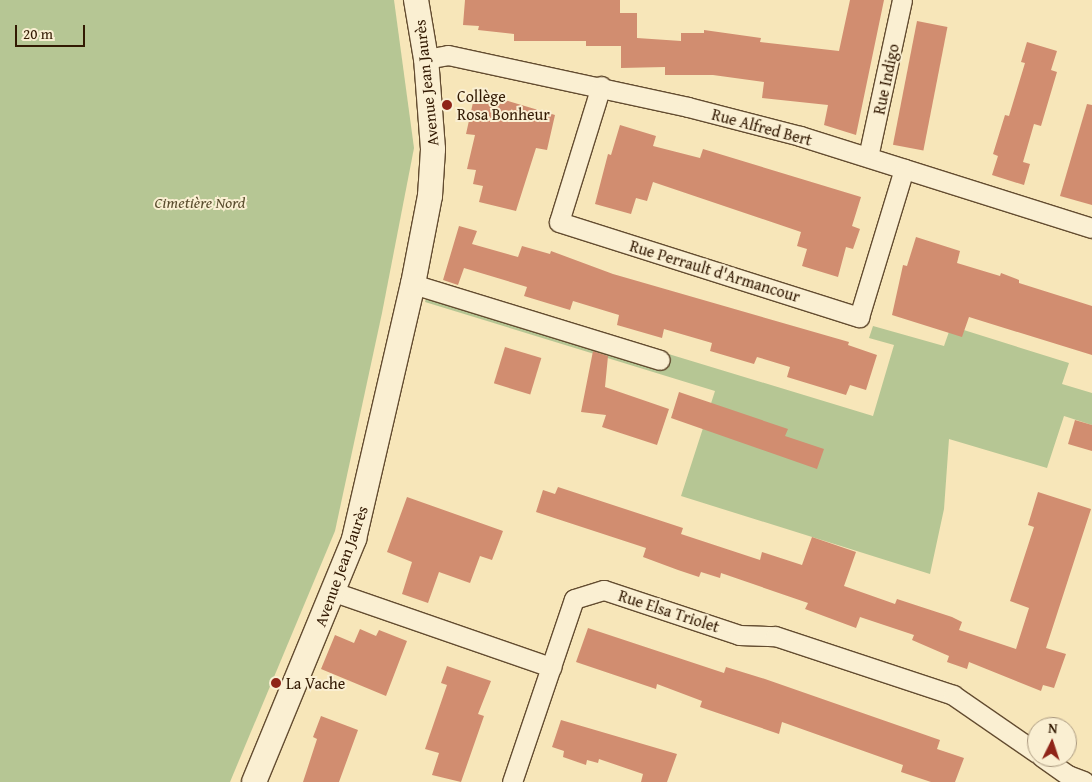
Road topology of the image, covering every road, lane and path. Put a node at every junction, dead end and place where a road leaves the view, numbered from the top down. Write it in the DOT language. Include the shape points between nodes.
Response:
graph roads {
  1 [pos="416,0"];
  2 [pos="902,0"];
  3 [pos="426,59"];
  4 [pos="601,86"];
  5 [pos="868,157"];
  6 [pos="904,169"];
  7 [pos="1092,228"];
  8 [pos="413,284"];
  9 [pos="660,360"];
  10 [pos="334,592"];
  11 [pos="551,667"];
  12 [pos="1027,747"];
  13 [pos="1056,767"];
  14 [pos="1087,778"];
  15 [pos="254,782"];
  16 [pos="512,782"];
  1 -- 3 [label="street, Avenue Jean Jaurès"];
  2 -- 5 [label="street, Rue Indigo"];
  3 -- 4 [label="street, Rue Alfred Bert" via="448,55"];
  3 -- 8 [label="street, Avenue Jean Jaurès" via="432,122 432,173"];
  4 -- 5 [label="street, Rue Alfred Bert" via="781,131"];
  4 -- 6 [label="street, Rue Perrault d'Armancour" via="559,222 859,316"];
  5 -- 6 [label="street, Rue Alfred Bert"];
  6 -- 7 [label="street, Rue Alfred Bert"];
  8 -- 9 [label="street"];
  8 -- 10 [label="street, Avenue Jean Jaurès" via="362,512"];
  10 -- 11 [label="street"];
  10 -- 15 [label="street, Avenue Jean Jaurès"];
  11 -- 12 [label="street, Rue Elsa Triolet" via="574,599 604,590 739,635 775,636 952,695"];
  11 -- 16 [label="street"];
  13 -- 14 [label="street" via="1068,775"];
}
